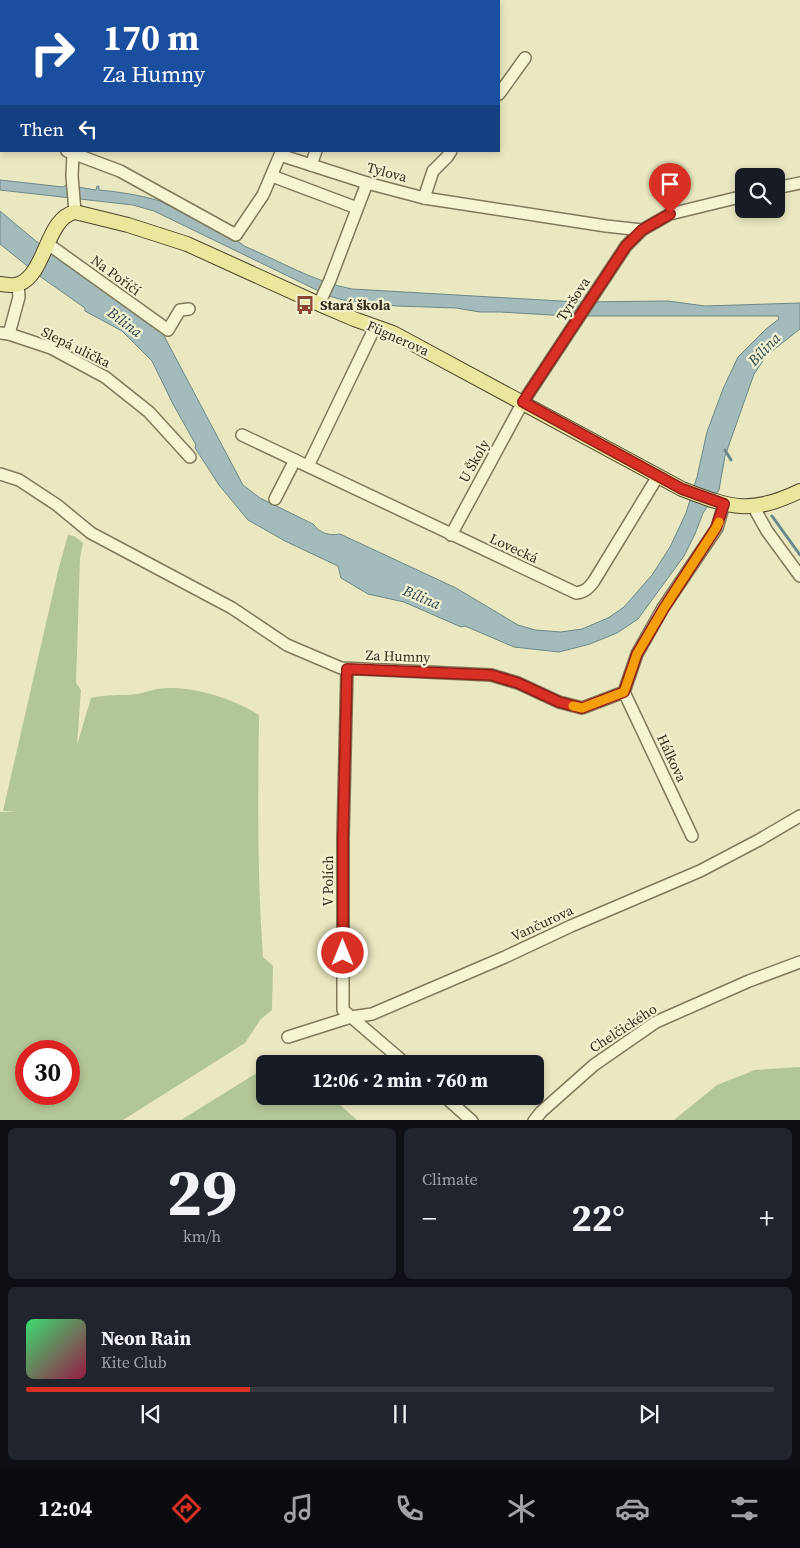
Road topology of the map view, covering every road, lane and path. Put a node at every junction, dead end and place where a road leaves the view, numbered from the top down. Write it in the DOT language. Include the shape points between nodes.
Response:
graph roads {
  1 [pos="526,58"];
  2 [pos="500,93"];
  3 [pos="316,152"];
  4 [pos="450,152"];
  5 [pos="70,153"];
  6 [pos="311,165"];
  7 [pos="272,176"];
  8 [pos="800,183"];
  9 [pos="367,184"];
  10 [pos="785,186"];
  11 [pos="424,198"];
  12 [pos="735,198"];
  13 [pos="74,207"];
  14 [pos="357,208"];
  15 [pos="642,230"];
  16 [pos="48,244"];
  17 [pos="0,284"];
  18 [pos="18,285"];
  19 [pos="321,300"];
  20 [pos="188,309"];
  21 [pos="375,327"];
  22 [pos="5,334"];
  23 [pos="523,402"];
  24 [pos="242,436"];
  25 [pos="190,457"];
  26 [pos="295,460"];
  27 [pos="308,466"];
  28 [pos="0,474"];
  29 [pos="658,476"];
  30 [pos="800,491"];
  31 [pos="275,499"];
  32 [pos="720,503"];
  33 [pos="753,506"];
  34 [pos="451,535"];
  35 [pos="800,576"];
  36 [pos="347,669"];
  37 [pos="624,692"];
  38 [pos="800,816"];
  39 [pos="692,836"];
  40 [pos="800,962"];
  41 [pos="351,1017"];
  42 [pos="288,1037"];
  43 [pos="395,1055"];
  44 [pos="454,1105"];
  45 [pos="472,1120"];
  46 [pos="534,1120"];
  1 -- 2 [label="street"];
  3 -- 6 [label="street"];
  4 -- 11 [label="street" via="433,171"];
  5 -- 7 [label="street, Tylova" via="120,171 236,235"];
  5 -- 13 [label="street"];
  6 -- 7 [label="street, Tylova" via="280,155"];
  6 -- 9 [label="street, Tylova"];
  7 -- 14 [label="street"];
  8 -- 10 [label="street"];
  9 -- 11 [label="street, Tylova"];
  9 -- 14 [label="street"];
  11 -- 15 [label="street, Tylova"];
  12 -- 15 [label="street, Tyršova" via="670,214"];
  13 -- 16 [label="main road" via="62,218"];
  13 -- 19 [label="main road, Fügnerova" via="186,244"];
  14 -- 19 [label="street"];
  15 -- 23 [label="street, Tyršova" via="626,246"];
  16 -- 18 [label="main road" via="31,274"];
  16 -- 20 [label="street, Na Poříčí" via="168,330 180,310"];
  17 -- 18 [label="main road"];
  18 -- 22 [label="street" via="19,297"];
  19 -- 21 [label="main road, Fügnerova"];
  21 -- 23 [label="main road, Fügnerova" via="410,341"];
  21 -- 27 [label="street"];
  22 -- 25 [label="street, Slepá ulička" via="51,348 105,377 149,412"];
  23 -- 29 [label="main road, Fügnerova"];
  23 -- 34 [label="street, U Školy"];
  24 -- 26 [label="street, Lovecká"];
  26 -- 27 [label="street, Lovecká"];
  26 -- 31 [label="street"];
  27 -- 34 [label="street, Lovecká"];
  28 -- 36 [label="street, Za Humny" via="19,480 91,533 232,608 288,645"];
  29 -- 32 [label="main road, Fügnerova"];
  29 -- 34 [label="street, Lovecká" via="594,581 583,592 570,591"];
  30 -- 33 [label="main road, Fügnerova" via="782,500"];
  32 -- 33 [label="main road, Fügnerova"];
  32 -- 37 [label="street" via="716,528 637,654"];
  33 -- 35 [label="street"];
  36 -- 37 [label="street, Za Humny" via="491,675 582,708"];
  36 -- 41 [label="street, V Polích" via="343,1010"];
  37 -- 39 [label="street, Hálkova"];
  38 -- 41 [label="street, Vančurova" via="700,871 372,1014"];
  40 -- 46 [label="street, Chelčického" via="749,980 656,1022 594,1065"];
  41 -- 42 [label="street, Vančurova"];
  41 -- 43 [label="street, V Polích"];
  44 -- 45 [label="street"];
}
